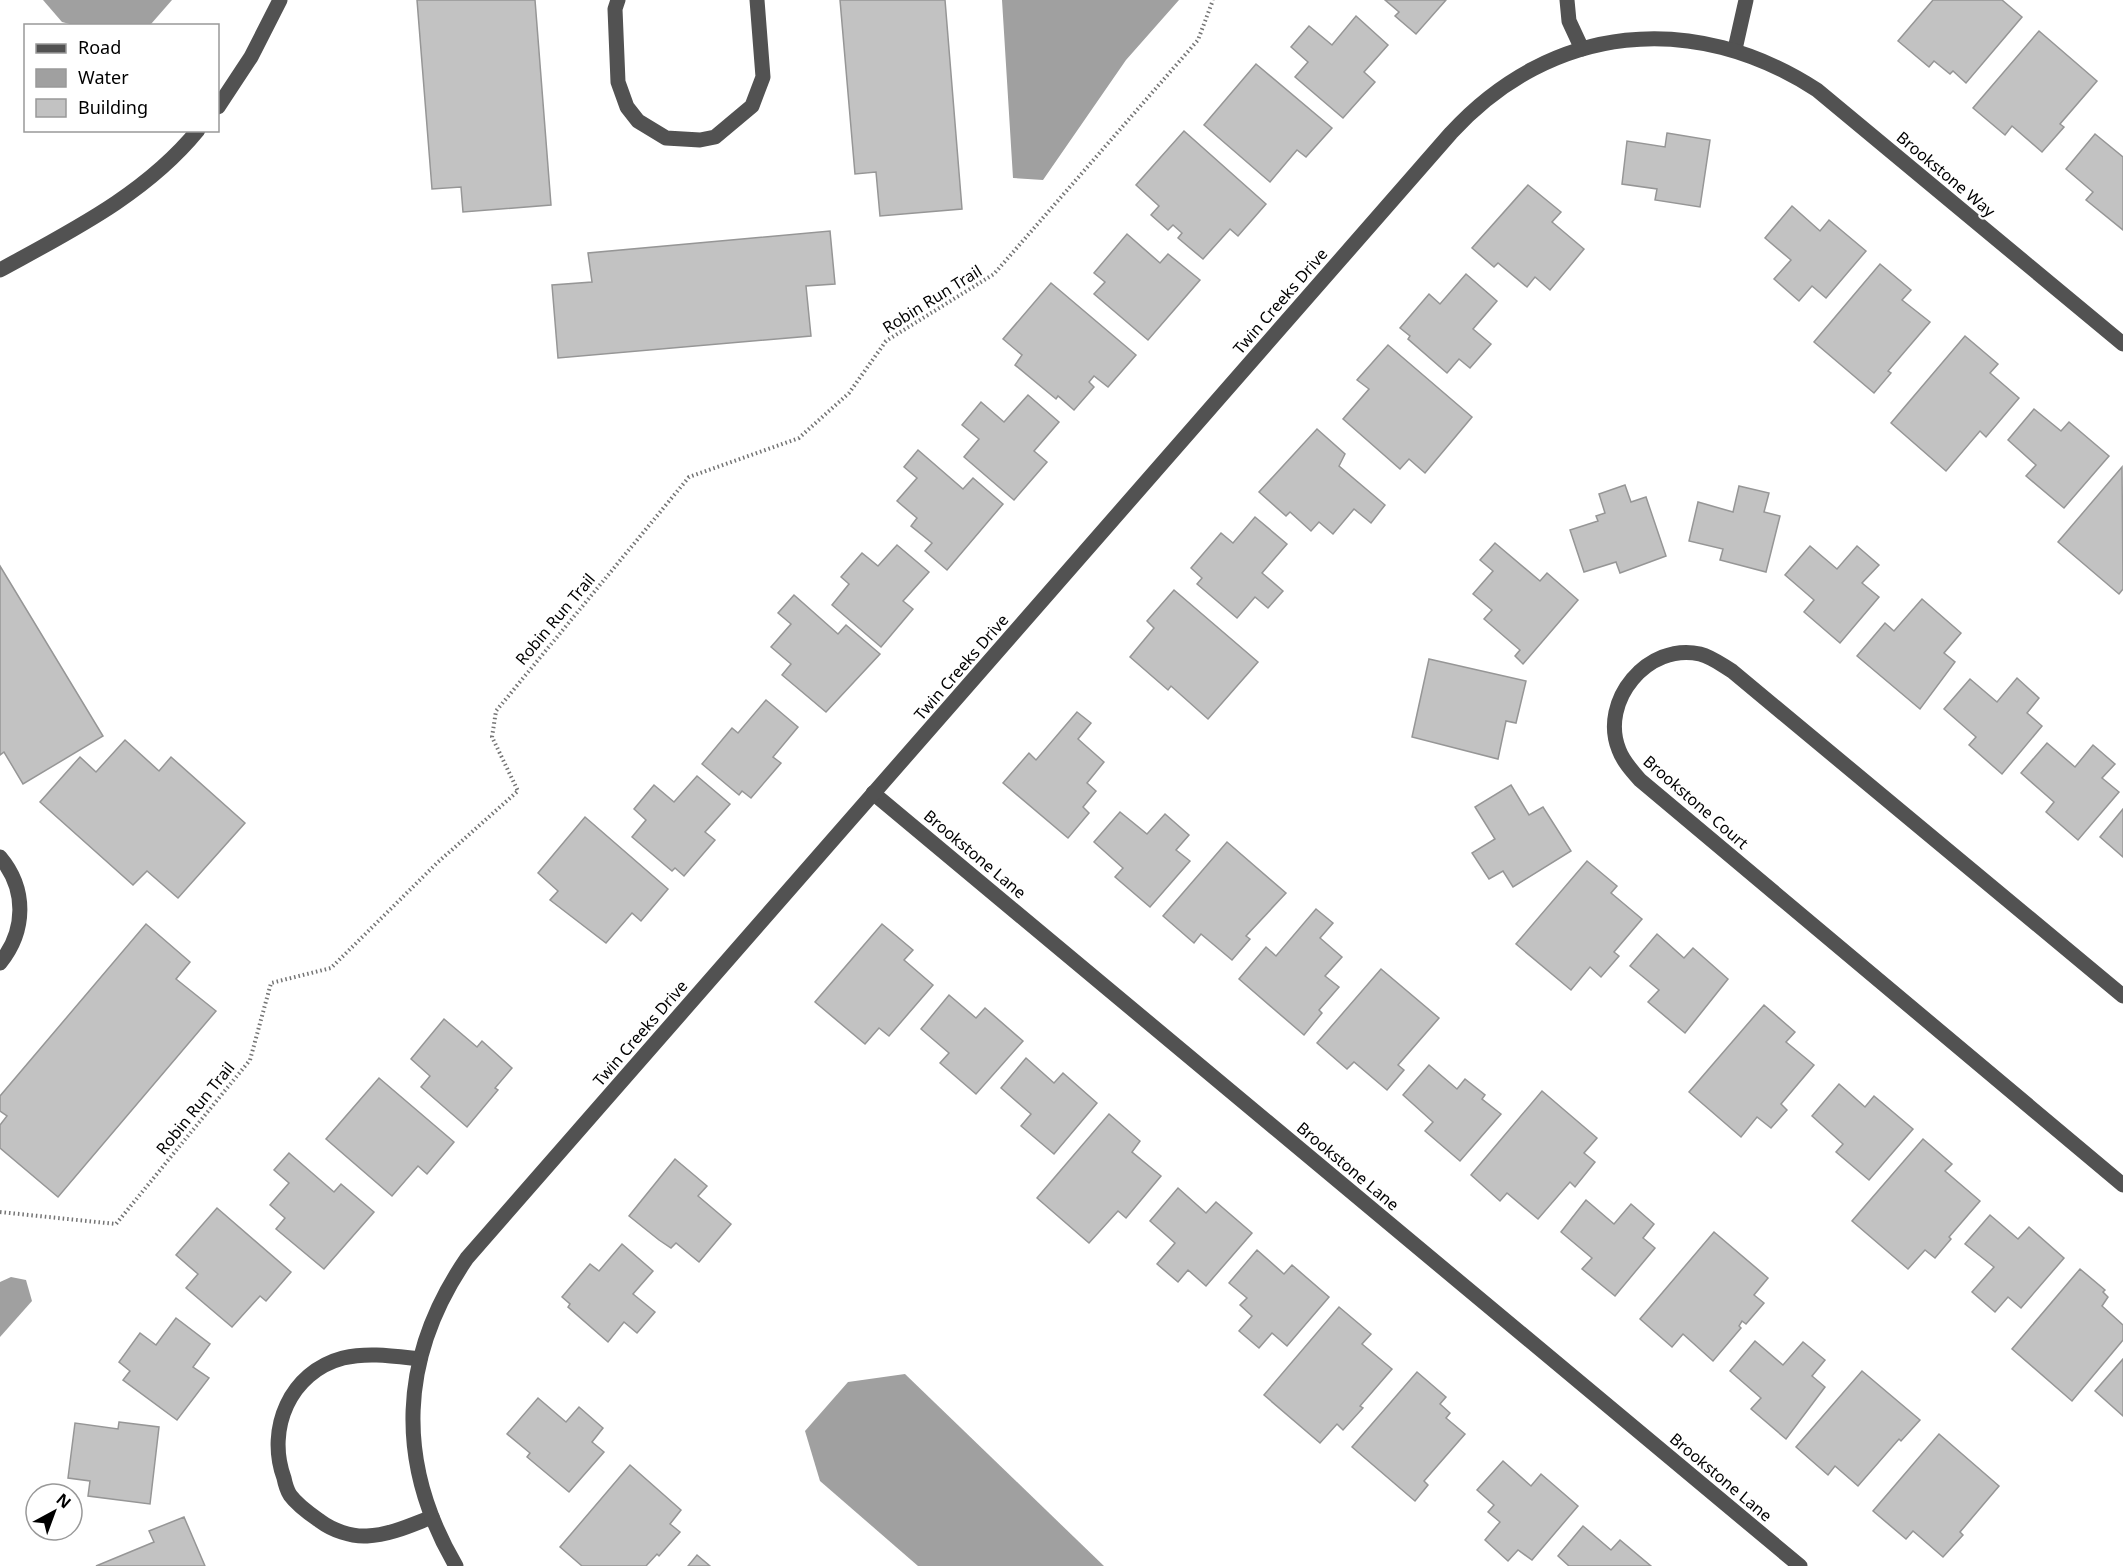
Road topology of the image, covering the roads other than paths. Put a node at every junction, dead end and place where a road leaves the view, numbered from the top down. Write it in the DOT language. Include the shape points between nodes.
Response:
graph roads {
  1 [pos="280,0"];
  2 [pos="618,0"];
  3 [pos="756,0"];
  4 [pos="1567,0"];
  5 [pos="1746,0"];
  6 [pos="1659,38"];
  7 [pos="1582,49"];
  8 [pos="1735,49"];
  9 [pos="219,105"];
  10 [pos="196,132"];
  11 [pos="0,270"];
  12 [pos="2123,344"];
  13 [pos="873,793"];
  14 [pos="0,857"];
  15 [pos="0,963"];
  16 [pos="2123,996"];
  17 [pos="2123,1185"];
  18 [pos="420,1359"];
  19 [pos="432,1517"];
  20 [pos="456,1566"];
  21 [pos="1800,1566"];
  1 -- 9 [label="street" via="251,57"];
  2 -- 3 [label="street" via="618,82 627,107 638,122 666,138 683,141 715,137 752,106 763,77"];
  4 -- 7 [label="street" via="1569,21"];
  5 -- 8 [label="street"];
  6 -- 7 [label="street, Twin Creeks Drive"];
  6 -- 8 [label="street, Brookstone Way" via="1715,43"];
  7 -- 13 [label="street, Twin Creeks Drive" via="1510,82 1464,119"];
  8 -- 12 [label="street, Brookstone Way" via="1785,70 1817,90"];
  10 -- 11 [label="street" via="154,174 111,207"];
  13 -- 18 [label="street, Twin Creeks Drive" via="467,1258 437,1307"];
  13 -- 21 [label="street, Brookstone Lane"];
  14 -- 15 [label="street" via="10,869 21,903 16,938"];
  16 -- 17 [label="street, Brookstone Court" via="1716,661 1699,654 1681,653 1646,666 1630,680 1615,714 1615,731 1619,749 1640,780"];
  18 -- 19 [label="street, Twin Creeks Drive" via="413,1397 414,1441 418,1472"];
  18 -- 19 [label="street" via="365,1354 313,1372 296,1389 281,1415 278,1464 290,1495 327,1528 365,1537 384,1535"];
  19 -- 20 [label="street, Twin Creeks Drive"];
}
